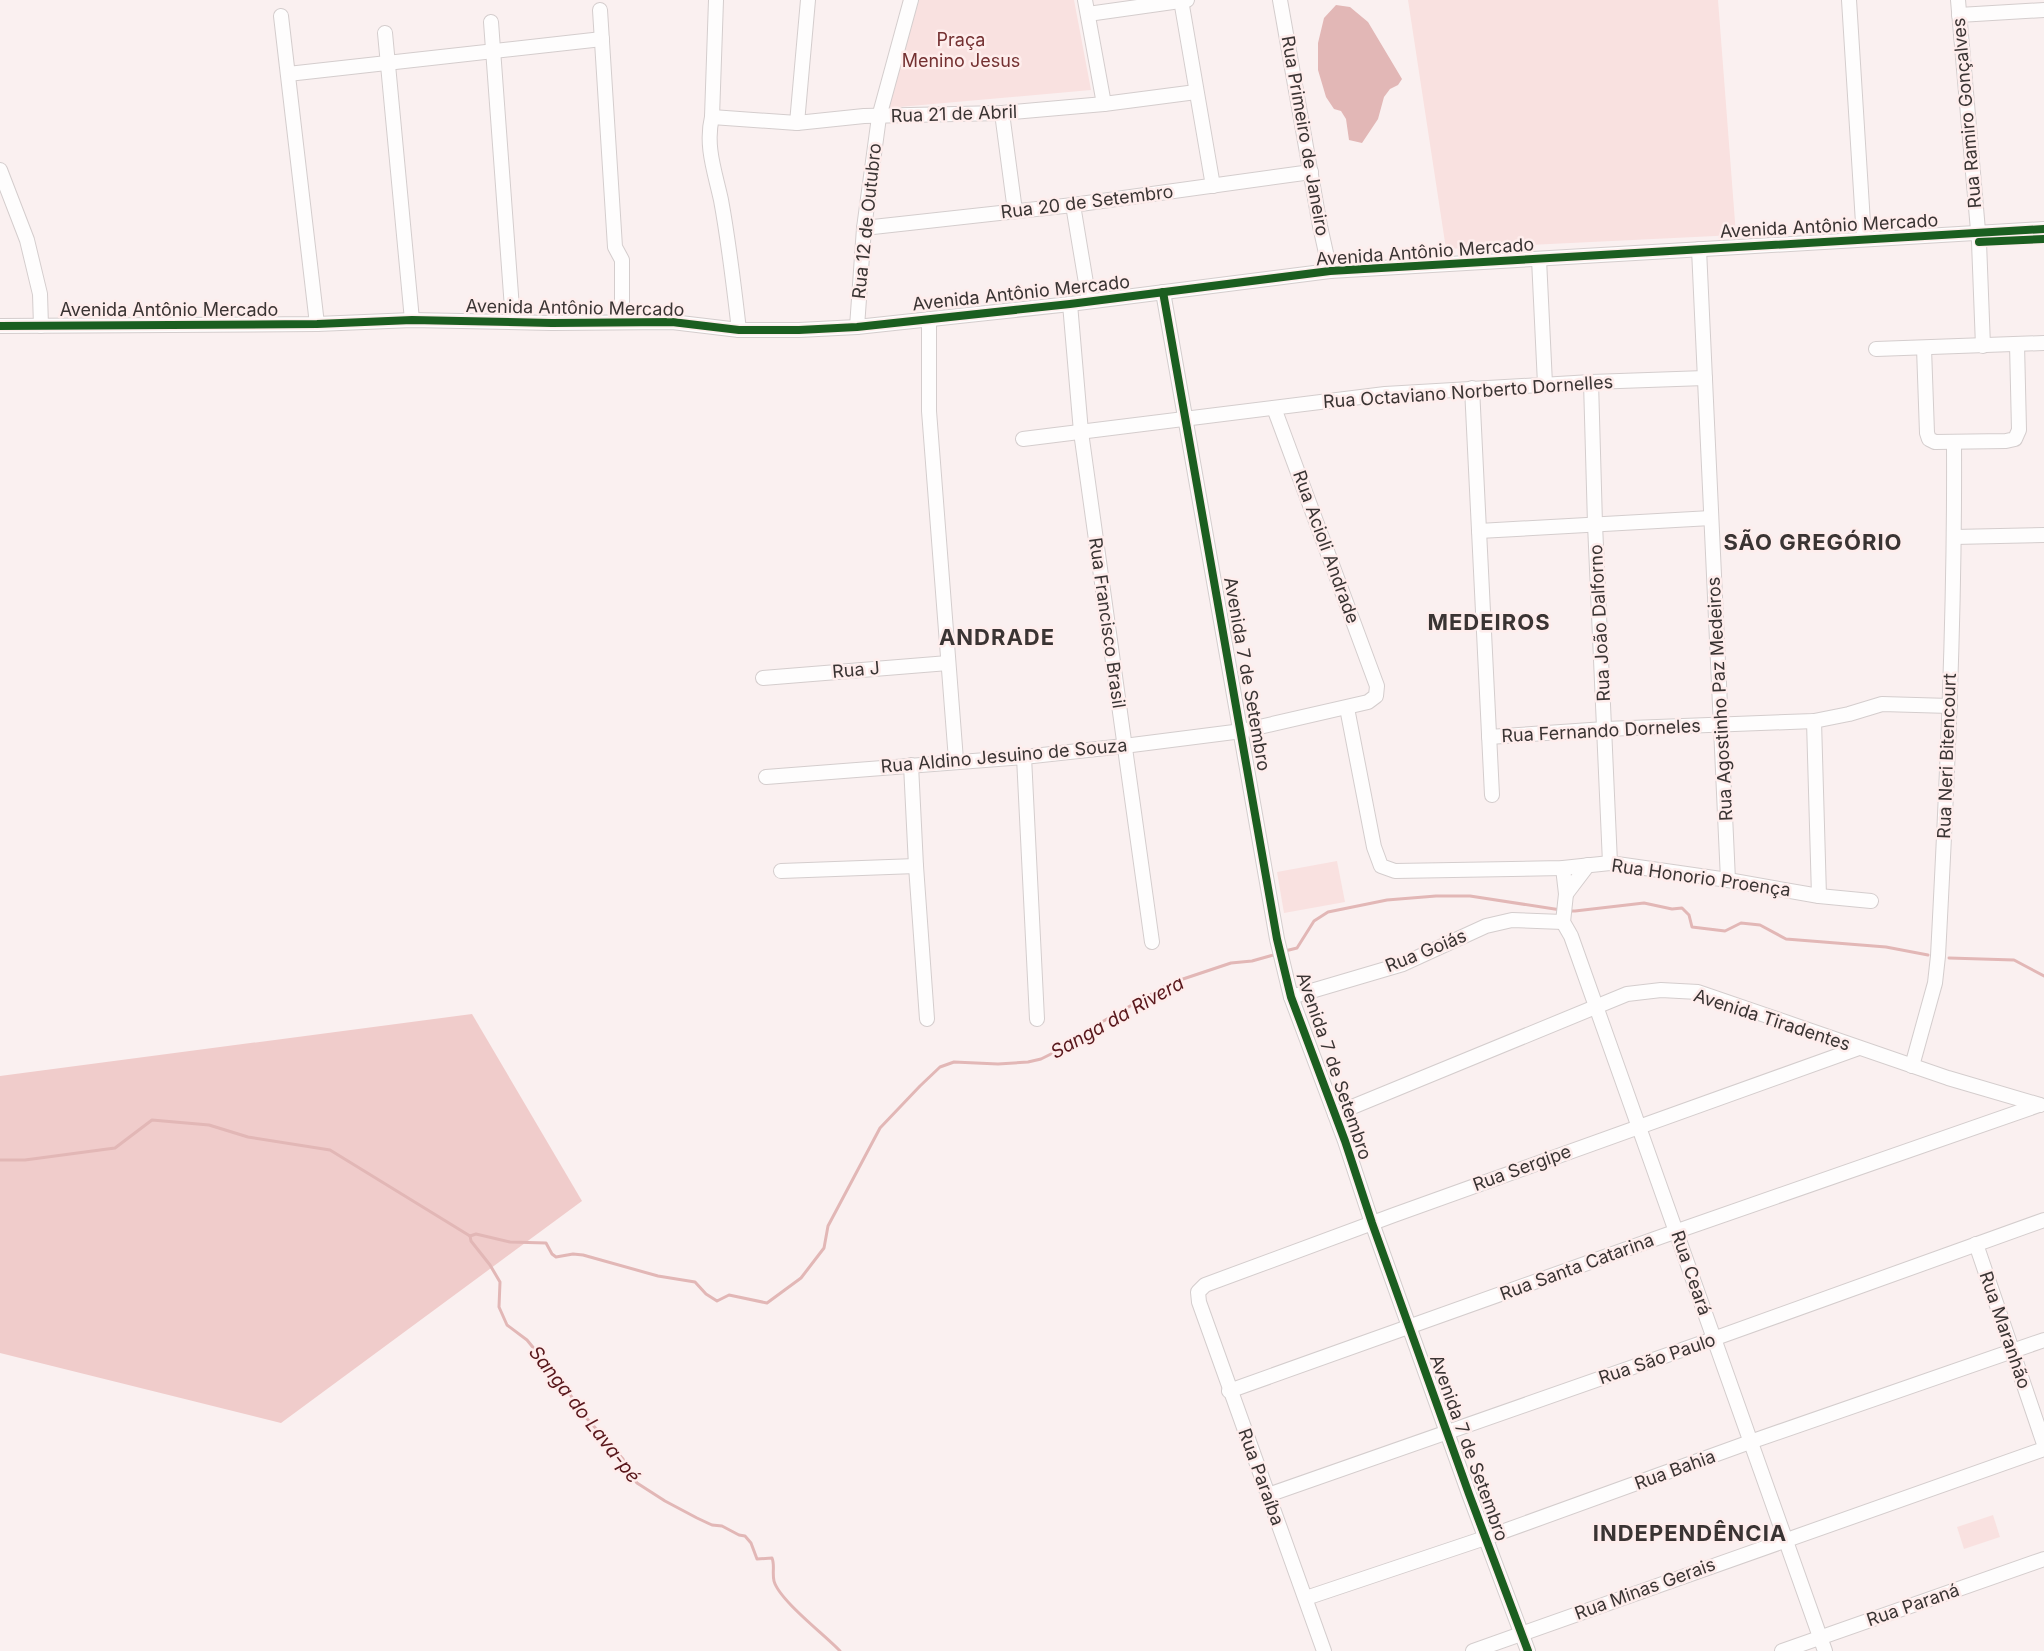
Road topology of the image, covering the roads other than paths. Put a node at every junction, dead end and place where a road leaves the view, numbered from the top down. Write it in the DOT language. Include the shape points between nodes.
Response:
graph roads {
  1 [pos="716,0"];
  2 [pos="808,0"];
  3 [pos="911,0"];
  4 [pos="1085,0"];
  5 [pos="1181,0"];
  6 [pos="1187,0"];
  7 [pos="1280,0"];
  8 [pos="1849,0"];
  9 [pos="1958,0"];
  10 [pos="600,10"];
  11 [pos="2044,10"];
  12 [pos="1088,14"];
  13 [pos="1959,15"];
  14 [pos="280,16"];
  15 [pos="491,22"];
  16 [pos="385,33"];
  17 [pos="602,39"];
  18 [pos="493,51"];
  19 [pos="388,63"];
  20 [pos="288,74"];
  21 [pos="1196,92"];
  22 [pos="1104,104"];
  23 [pos="1002,113"];
  24 [pos="712,117"];
  25 [pos="878,117"];
  26 [pos="797,123"];
  27 [pos="0,170"];
  28 [pos="1310,172"];
  29 [pos="1213,186"];
  30 [pos="1073,205"];
  31 [pos="1015,211"];
  32 [pos="864,228"];
  33 [pos="2044,229"];
  34 [pos="1977,232"];
  35 [pos="1864,239"];
  36 [pos="1699,249"];
  37 [pos="1539,259"];
  38 [pos="1330,272"];
  39 [pos="1163,292"];
  40 [pos="1089,301"];
  41 [pos="1070,304"];
  42 [pos="929,319"];
  43 [pos="412,320"];
  44 [pos="513,322"];
  45 [pos="622,322"];
  46 [pos="317,324"];
  47 [pos="0,326"];
  48 [pos="41,326"];
  49 [pos="856,327"];
  50 [pos="739,330"];
  51 [pos="2017,344"];
  52 [pos="2044,344"];
  53 [pos="1983,346"];
  54 [pos="1924,348"];
  55 [pos="1876,349"];
  56 [pos="1705,378"];
  57 [pos="1591,382"];
  58 [pos="1545,384"];
  59 [pos="1472,388"];
  60 [pos="1274,408"];
  61 [pos="1185,419"];
  62 [pos="1081,432"];
  63 [pos="1023,439"];
  64 [pos="1954,443"];
  65 [pos="1711,518"];
  66 [pos="1595,524"];
  67 [pos="1479,531"];
  68 [pos="2044,535"];
  69 [pos="1954,537"];
  70 [pos="948,663"];
  71 [pos="763,678"];
  72 [pos="1378,686"];
  73 [pos="1950,706"];
  74 [pos="1346,708"];
  75 [pos="1814,721"];
  76 [pos="1721,725"];
  77 [pos="1605,729"];
  78 [pos="1242,731"];
  79 [pos="1489,737"];
  80 [pos="1124,746"];
  81 [pos="1024,756"];
  82 [pos="956,760"];
  83 [pos="910,765"];
  84 [pos="766,777"];
  85 [pos="1492,795"];
  86 [pos="1610,863"];
  87 [pos="1588,865"];
  88 [pos="916,866"];
  89 [pos="1563,868"];
  90 [pos="781,871"];
  91 [pos="1728,880"];
  92 [pos="1566,894"];
  93 [pos="1819,896"];
  94 [pos="1871,901"];
  95 [pos="1564,918"];
  96 [pos="1152,942"];
  97 [pos="1291,998"];
  98 [pos="1596,1007"];
  99 [pos="927,1019"];
  100 [pos="1037,1019"];
  101 [pos="1860,1048"];
  102 [pos="1912,1066"];
  103 [pos="2042,1106"];
  104 [pos="1335,1114"];
  105 [pos="1638,1126"];
  106 [pos="2044,1220"];
  107 [pos="1372,1223"];
  108 [pos="1677,1231"];
  109 [pos="1976,1244"];
  110 [pos="1198,1302"];
  111 [pos="1410,1328"];
  112 [pos="1713,1339"];
  113 [pos="2044,1340"];
  114 [pos="2012,1352"];
  115 [pos="1229,1392"];
  116 [pos="1448,1433"];
  117 [pos="1750,1442"];
  118 [pos="2044,1444"];
  119 [pos="2044,1449"];
  120 [pos="1268,1495"];
  121 [pos="1485,1538"];
  122 [pos="1784,1540"];
  123 [pos="2044,1559"];
  124 [pos="1306,1598"];
  125 [pos="1522,1633"];
  126 [pos="1822,1644"];
  127 [pos="1324,1651"];
  128 [pos="1473,1651"];
  129 [pos="1528,1651"];
  130 [pos="1782,1651"];
  1 -- 24 [label="street"];
  2 -- 26 [label="street"];
  3 -- 25 [label="street, Rua 12 de Outubro"];
  4 -- 12 [label="street"];
  5 -- 6 [label="street"];
  5 -- 12 [label="street"];
  5 -- 21 [label="street"];
  7 -- 28 [label="street, Rua Primeiro de Janeiro"];
  8 -- 35 [label="street"];
  9 -- 13 [label="street, Rua Ramiro Gonçalves"];
  10 -- 17 [label="street"];
  11 -- 13 [label="street"];
  12 -- 22 [label="street"];
  13 -- 34 [label="street, Rua Ramiro Gonçalves"];
  14 -- 20 [label="street"];
  15 -- 18 [label="street"];
  16 -- 19 [label="street"];
  17 -- 18 [label="street"];
  17 -- 45 [label="street" via="615,247 622,260"];
  18 -- 19 [label="street"];
  18 -- 44 [label="street"];
  19 -- 20 [label="street"];
  19 -- 43 [label="street"];
  20 -- 46 [label="street"];
  21 -- 22 [label="street, Rua 21 de Abril"];
  21 -- 29 [label="street"];
  22 -- 23 [label="street, Rua 21 de Abril"];
  23 -- 25 [label="street, Rua 21 de Abril"];
  23 -- 31 [label="street"];
  24 -- 26 [label="street, Rua 21 de Abril"];
  24 -- 50 [label="street" via="708,132 710,154 721,200"];
  25 -- 26 [label="street, Rua 21 de Abril"];
  25 -- 32 [label="street, Rua 12 de Outubro"];
  27 -- 48 [label="street" via="27,240 40,294"];
  28 -- 29 [label="street, Rua 20 de Setembro"];
  28 -- 38 [label="street, Rua Primeiro de Janeiro"];
  29 -- 30 [label="street, Rua 20 de Setembro"];
  30 -- 31 [label="street, Rua 20 de Setembro"];
  30 -- 40 [label="street"];
  31 -- 32 [label="street, Rua 20 de Setembro"];
  32 -- 49 [label="street, Rua 12 de Outubro"];
  33 -- 34 [label="street, Avenida Antônio Mercado"];
  34 -- 35 [label="street, Avenida Antônio Mercado"];
  34 -- 53 [label="street, Rua Ramiro Gonçalves"];
  35 -- 36 [label="street, Avenida Antônio Mercado"];
  36 -- 37 [label="street, Avenida Antônio Mercado"];
  36 -- 56 [label="street, Rua Agostinho Paz Medeiros"];
  37 -- 38 [label="street, Avenida Antônio Mercado"];
  37 -- 58 [label="street"];
  38 -- 39 [label="street, Avenida Antônio Mercado"];
  39 -- 40 [label="street, Avenida Antônio Mercado"];
  39 -- 61 [label="street, Avenida 7 de Setembro"];
  40 -- 41 [label="street, Avenida Antônio Mercado"];
  41 -- 42 [label="street, Avenida Antônio Mercado"];
  41 -- 62 [label="street, Rua Francisco Brasil"];
  42 -- 49 [label="street, Avenida Antônio Mercado"];
  42 -- 70 [label="street" via="929,411"];
  43 -- 44 [label="street, Avenida Antônio Mercado"];
  43 -- 46 [label="street, Avenida Antônio Mercado"];
  44 -- 45 [label="street, Avenida Antônio Mercado"];
  45 -- 50 [label="street, Avenida Antônio Mercado" via="672,322"];
  46 -- 48 [label="street, Avenida Antônio Mercado"];
  47 -- 48 [label="street, Avenida Antônio Mercado"];
  49 -- 50 [label="street, Avenida Antônio Mercado"];
  51 -- 52 [label="street"];
  51 -- 53 [label="street"];
  51 -- 64 [label="street" via="2018,430 2015,439"];
  53 -- 54 [label="street"];
  54 -- 55 [label="street"];
  54 -- 64 [label="street" via="1927,433 1935,442"];
  56 -- 57 [label="street, Rua Octaviano Norberto Dornelles"];
  56 -- 65 [label="street, Rua Agostinho Paz Medeiros"];
  57 -- 58 [label="street, Rua Octaviano Norberto Dornelles"];
  57 -- 66 [label="street, Rua João Dalforno"];
  58 -- 59 [label="street, Rua Octaviano Norberto Dornelles"];
  59 -- 60 [label="street, Rua Octaviano Norberto Dornelles" via="1385,394"];
  59 -- 67 [label="street"];
  60 -- 61 [label="street, Rua Octaviano Norberto Dornelles"];
  60 -- 72 [label="street, Rua Acioli Andrade"];
  61 -- 62 [label="street, Rua Octaviano Norberto Dornelles"];
  61 -- 78 [label="street, Avenida 7 de Setembro"];
  62 -- 63 [label="street, Rua Octaviano Norberto Dornelles"];
  62 -- 80 [label="street, Rua Francisco Brasil"];
  64 -- 69 [label="street, Rua Neri Bitencourt"];
  65 -- 66 [label="street"];
  65 -- 76 [label="street, Rua Agostinho Paz Medeiros"];
  66 -- 67 [label="street"];
  66 -- 77 [label="street, Rua João Dalforno"];
  67 -- 79 [label="street"];
  68 -- 69 [label="street"];
  69 -- 73 [label="street, Rua Neri Bitencourt"];
  70 -- 71 [label="street, Rua J"];
  70 -- 82 [label="street"];
  72 -- 74 [label="street, Rua Aldino Jesuino de Souza" via="1376,696 1368,702"];
  73 -- 75 [label="street, Rua Fernando Dorneles" via="1882,704"];
  73 -- 102 [label="street, Rua Neri Bitencourt" via="1938,956 1935,982"];
  74 -- 78 [label="street, Rua Aldino Jesuino de Souza"];
  74 -- 89 [label="street, Rua Honorio Proença" via="1374,847 1381,866 1395,871"];
  75 -- 76 [label="street, Rua Fernando Dorneles"];
  75 -- 93 [label="street"];
  76 -- 77 [label="street, Rua Fernando Dorneles"];
  76 -- 91 [label="street, Rua Agostinho Paz Medeiros"];
  77 -- 79 [label="street, Rua Fernando Dorneles"];
  77 -- 86 [label="street, Rua João Dalforno"];
  78 -- 80 [label="street, Rua Aldino Jesuino de Souza"];
  78 -- 97 [label="street, Avenida 7 de Setembro"];
  79 -- 85 [label="street"];
  80 -- 81 [label="street, Rua Aldino Jesuino de Souza"];
  80 -- 96 [label="street, Rua Francisco Brasil"];
  81 -- 82 [label="street, Rua Aldino Jesuino de Souza"];
  81 -- 100 [label="street"];
  82 -- 83 [label="street, Rua Aldino Jesuino de Souza"];
  83 -- 84 [label="street, Rua Aldino Jesuino de Souza"];
  83 -- 88 [label="street"];
  86 -- 87 [label="street, Rua Honorio Proença"];
  86 -- 91 [label="street, Rua Honorio Proença"];
  87 -- 89 [label="street, Rua Honorio Proença"];
  87 -- 92 [label="street"];
  88 -- 90 [label="street"];
  88 -- 99 [label="street"];
  89 -- 92 [label="street"];
  91 -- 93 [label="street, Rua Honorio Proença"];
  92 -- 95 [label="street"];
  93 -- 94 [label="street, Rua Honorio Proença"];
  95 -- 97 [label="street, Rua Goiás" via="1512,920 1486,926 1403,964"];
  95 -- 98 [label="street, Rua Ceará"];
  97 -- 104 [label="street, Avenida 7 de Setembro"];
  98 -- 101 [label="street, Avenida Tiradentes" via="1627,994 1661,990 1698,992"];
  98 -- 104 [label="street, Avenida Tiradentes"];
  98 -- 105 [label="street, Rua Ceará"];
  101 -- 102 [label="street, Avenida Tiradentes"];
  101 -- 105 [label="street, Rua Sergipe"];
  102 -- 103 [label="street, Avenida Tiradentes"];
  103 -- 108 [label="street, Rua Santa Catarina"];
  104 -- 107 [label="street, Avenida 7 de Setembro"];
  105 -- 107 [label="street, Rua Sergipe"];
  105 -- 108 [label="street, Rua Ceará"];
  106 -- 109 [label="street, Rua São Paulo"];
  107 -- 110 [label="street, Rua Sergipe" via="1204,1285 1198,1292"];
  107 -- 111 [label="street, Avenida 7 de Setembro"];
  108 -- 111 [label="street, Rua Santa Catarina"];
  108 -- 112 [label="street, Rua Ceará"];
  109 -- 112 [label="street, Rua São Paulo"];
  109 -- 114 [label="street, Rua Maranhão"];
  110 -- 115 [label="street, Rua Paraíba"];
  111 -- 115 [label="street, Rua Santa Catarina"];
  111 -- 116 [label="street, Avenida 7 de Setembro"];
  112 -- 116 [label="street, Rua São Paulo"];
  112 -- 117 [label="street, Rua Ceará"];
  113 -- 114 [label="street, Rua Bahia"];
  114 -- 117 [label="street, Rua Bahia"];
  114 -- 118 [label="street, Rua Maranhão"];
  115 -- 120 [label="street, Rua Paraíba"];
  116 -- 120 [label="street, Rua São Paulo"];
  116 -- 121 [label="street, Avenida 7 de Setembro"];
  117 -- 121 [label="street, Rua Bahia"];
  117 -- 122 [label="street, Rua Ceará"];
  119 -- 122 [label="street, Rua Minas Gerais"];
  120 -- 124 [label="street, Rua Paraíba"];
  121 -- 124 [label="street, Rua Bahia"];
  121 -- 125 [label="street, Avenida 7 de Setembro"];
  122 -- 125 [label="street, Rua Minas Gerais"];
  122 -- 126 [label="street, Rua Ceará"];
  123 -- 126 [label="street, Rua Paraná"];
  124 -- 127 [label="street, Rua Paraíba"];
  125 -- 128 [label="street, Rua Minas Gerais"];
  125 -- 129 [label="street, Avenida 7 de Setembro"];
  126 -- 130 [label="street, Rua Paraná"];
}
